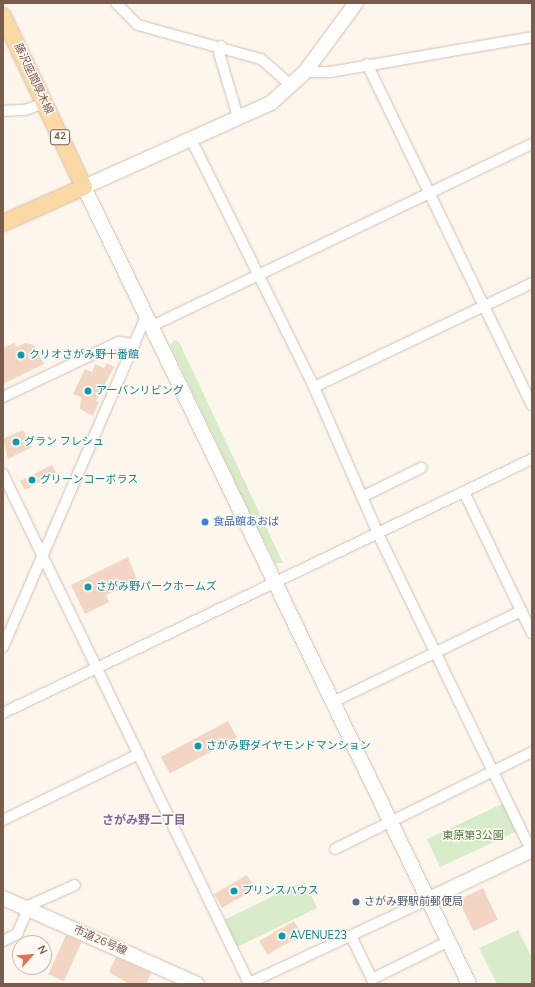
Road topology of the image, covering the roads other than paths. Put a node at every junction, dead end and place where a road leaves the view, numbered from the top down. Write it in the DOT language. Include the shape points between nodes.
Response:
graph roads {
  1 [pos="116,3"];
  2 [pos="356,3"];
  3 [pos="4,18"];
  4 [pos="532,37"];
  5 [pos="221,46"];
  6 [pos="367,64"];
  7 [pos="305,72"];
  8 [pos="292,86"];
  9 [pos="44,103"];
  10 [pos="3,111"];
  11 [pos="238,117"];
  12 [pos="191,138"];
  13 [pos="532,144"];
  14 [pos="84,187"];
  15 [pos="429,194"];
  16 [pos="3,223"];
  17 [pos="259,276"];
  18 [pos="532,283"];
  19 [pos="484,305"];
  20 [pos="150,321"];
  21 [pos="135,344"];
  22 [pos="314,387"];
  23 [pos="3,397"];
  24 [pos="532,405"];
  25 [pos="532,459"];
  26 [pos="421,468"];
  27 [pos="3,474"];
  28 [pos="464,492"];
  29 [pos="364,496"];
  30 [pos="381,532"];
  31 [pos="42,556"];
  32 [pos="274,582"];
  33 [pos="521,611"];
  34 [pos="532,633"];
  35 [pos="3,647"];
  36 [pos="435,653"];
  37 [pos="97,667"];
  38 [pos="333,702"];
  39 [pos="3,714"];
  40 [pos="532,752"];
  41 [pos="139,754"];
  42 [pos="492,772"];
  43 [pos="3,820"];
  44 [pos="391,820"];
  45 [pos="335,849"];
  46 [pos="532,850"];
  47 [pos="74,885"];
  48 [pos="3,898"];
  49 [pos="429,899"];
  50 [pos="28,910"];
  51 [pos="350,936"];
  52 [pos="3,941"];
  53 [pos="449,941"];
  54 [pos="197,984"];
  55 [pos="248,984"];
  56 [pos="469,984"];
  1 -- 5 [label="street" via="138,25"];
  2 -- 7 [label="street"];
  3 -- 9 [label="main road, 藤沢座間厚木線 / 42"];
  4 -- 6 [label="street"];
  5 -- 8 [label="street" via="261,59"];
  5 -- 11 [label="street" via="219,53"];
  6 -- 7 [label="street" via="330,72"];
  6 -- 15 [label="street"];
  7 -- 8 [label="street"];
  8 -- 11 [label="street" via="271,103"];
  9 -- 10 [label="street" via="25,110"];
  9 -- 14 [label="main road, 藤沢座間厚木線 / 42"];
  11 -- 12 [label="street"];
  12 -- 14 [label="street"];
  12 -- 17 [label="street"];
  13 -- 15 [label="street"];
  14 -- 16 [label="main road"];
  14 -- 20 [label="street"];
  15 -- 17 [label="street"];
  15 -- 19 [label="street"];
  17 -- 20 [label="street"];
  17 -- 22 [label="street"];
  18 -- 19 [label="street"];
  19 -- 22 [label="street"];
  19 -- 24 [label="street"];
  20 -- 21 [label="street"];
  20 -- 32 [label="street"];
  21 -- 23 [label="street" via="119,342"];
  21 -- 31 [label="street"];
  22 -- 29 [label="street"];
  25 -- 28 [label="street"];
  26 -- 29 [label="street"];
  27 -- 31 [label="street"];
  28 -- 30 [label="street"];
  28 -- 33 [label="street"];
  29 -- 30 [label="street"];
  30 -- 32 [label="street"];
  30 -- 36 [label="street"];
  31 -- 35 [label="street"];
  31 -- 37 [label="street"];
  32 -- 37 [label="street"];
  32 -- 38 [label="street"];
  33 -- 34 [label="street"];
  33 -- 36 [label="street"];
  36 -- 38 [label="street"];
  36 -- 42 [label="street"];
  37 -- 39 [label="street"];
  37 -- 41 [label="street"];
  38 -- 44 [label="street"];
  40 -- 42 [label="street"];
  41 -- 43 [label="street"];
  41 -- 55 [label="street"];
  42 -- 44 [label="street"];
  42 -- 46 [label="street"];
  44 -- 45 [label="street"];
  44 -- 49 [label="street"];
  46 -- 49 [label="street"];
  47 -- 50 [label="street" via="30,905"];
  48 -- 50 [label="street, 市道26号線"];
  49 -- 51 [label="street"];
  49 -- 53 [label="street"];
  50 -- 52 [label="street" via="17,934"];
  50 -- 54 [label="street, 市道26号線"];
  51 -- 53 [label="street" via="372,979"];
  51 -- 55 [label="street"];
  53 -- 56 [label="street"];
}
